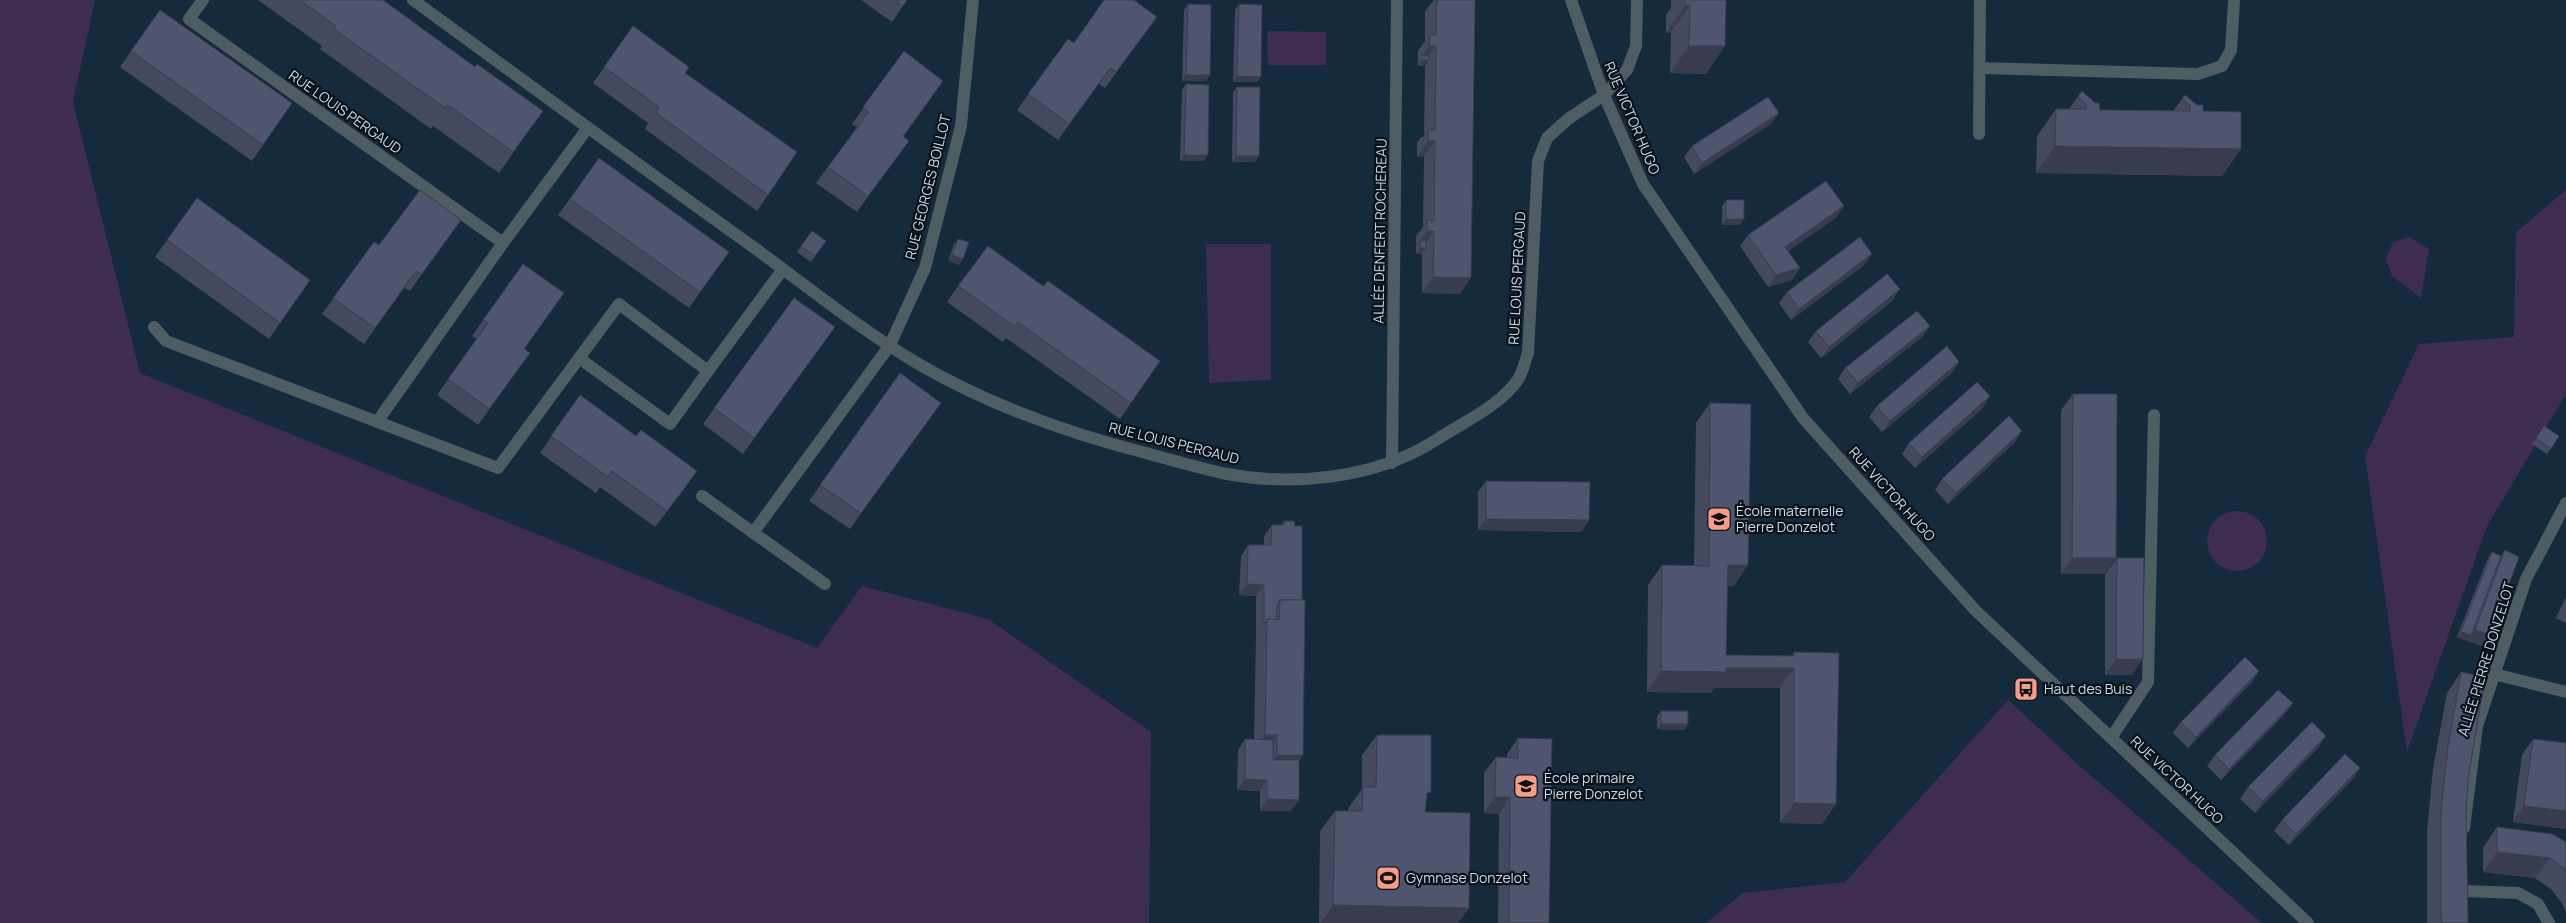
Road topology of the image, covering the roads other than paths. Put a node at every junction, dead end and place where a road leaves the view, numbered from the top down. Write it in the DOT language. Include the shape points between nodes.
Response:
graph roads {
  1 [pos="202,0"];
  2 [pos="413,0"];
  3 [pos="973,0"];
  4 [pos="1397,0"];
  5 [pos="1571,0"];
  6 [pos="1637,0"];
  7 [pos="1980,0"];
  8 [pos="2234,0"];
  9 [pos="1980,68"];
  10 [pos="1604,95"];
  11 [pos="587,129"];
  12 [pos="1979,134"];
  13 [pos="503,243"];
  14 [pos="783,269"];
  15 [pos="154,327"];
  16 [pos="890,345"];
  17 [pos="579,358"];
  18 [pos="708,371"];
  19 [pos="2154,415"];
  20 [pos="377,422"];
  21 [pos="1392,463"];
  22 [pos="702,496"];
  23 [pos="2566,503"];
  24 [pos="754,533"];
  25 [pos="826,584"];
  26 [pos="2494,674"];
  27 [pos="2566,692"];
  28 [pos="2111,738"];
  29 [pos="2463,843"];
  30 [pos="2465,907"];
  31 [pos="2308,923"];
  32 [pos="2549,923"];
  1 -- 13 [label="street, RUE LOUIS PERGAUD" via="189,19"];
  2 -- 11 [label="street, RUE LOUIS PERGAUD"];
  3 -- 16 [label="street, RUE GEORGES BOILLOT" via="961,126 925,268"];
  4 -- 21 [label="street, ALLÉE DENFERT ROCHEREAU"];
  5 -- 10 [label="street, RUE VICTOR HUGO"];
  6 -- 10 [label="street, RUE LOUIS PERGAUD" via="1636,46 1627,70"];
  7 -- 9 [label="street"];
  8 -- 9 [label="street" via="2231,50 2222,66 2198,74"];
  9 -- 12 [label="street"];
  10 -- 21 [label="street, RUE LOUIS PERGAUD" via="1568,119 1547,138 1538,161 1528,353 1519,377 1499,400"];
  10 -- 28 [label="street, RUE VICTOR HUGO" via="1643,184 1803,418 1976,610"];
  11 -- 13 [label="street"];
  11 -- 14 [label="street, RUE LOUIS PERGAUD"];
  13 -- 20 [label="street"];
  14 -- 16 [label="street, RUE LOUIS PERGAUD"];
  14 -- 18 [label="street"];
  15 -- 20 [label="street" via="166,341"];
  16 -- 21 [label="street, RUE LOUIS PERGAUD" via="986,400 1042,422 1112,445 1224,473 1262,478 1333,476"];
  16 -- 24 [label="street"];
  17 -- 18 [label="street" via="670,424"];
  17 -- 18 [label="street" via="619,304"];
  17 -- 20 [label="street" via="498,468"];
  19 -- 28 [label="street" via="2148,682"];
  22 -- 24 [label="street"];
  23 -- 26 [label="street, ALLÉE PIERRE DONZELOT" via="2526,579"];
  24 -- 25 [label="street"];
  26 -- 27 [label="street"];
  26 -- 29 [label="street, ALLÉE PIERRE DONZELOT" via="2478,726"];
  28 -- 31 [label="street, RUE VICTOR HUGO"];
  30 -- 32 [label="street" via="2464,886 2518,893 2538,904"];
}
